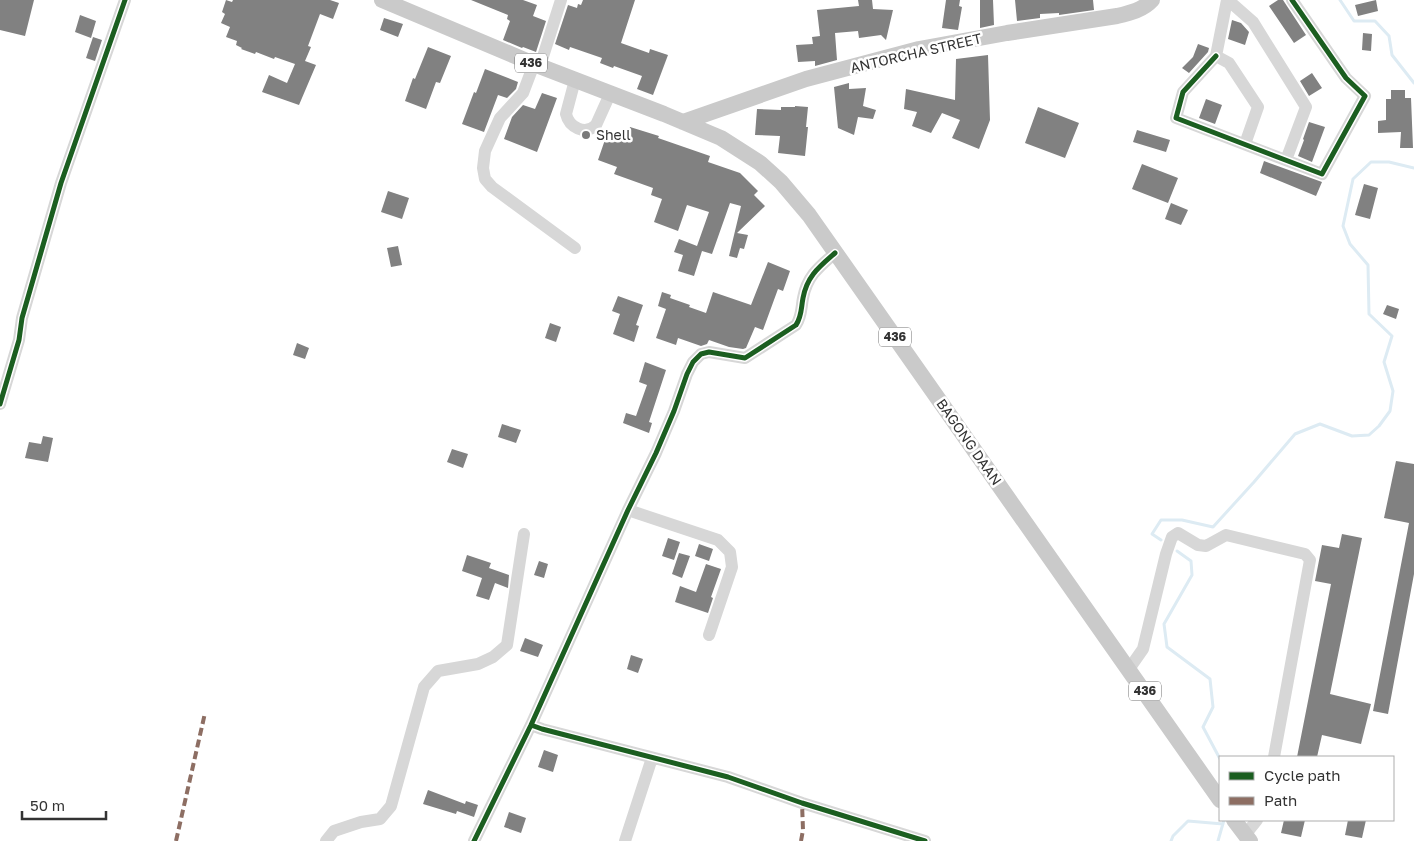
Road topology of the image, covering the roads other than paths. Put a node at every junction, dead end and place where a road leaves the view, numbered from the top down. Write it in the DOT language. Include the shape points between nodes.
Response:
graph roads {
  1 [pos="125,0"];
  2 [pos="382,0"];
  3 [pos="561,0"];
  4 [pos="1152,0"];
  5 [pos="1227,0"];
  6 [pos="1292,0"];
  7 [pos="1216,56"];
  8 [pos="537,65"];
  9 [pos="576,80"];
  10 [pos="610,94"];
  11 [pos="683,122"];
  12 [pos="1245,144"];
  13 [pos="1286,160"];
  14 [pos="574,248"];
  15 [pos="835,253"];
  16 [pos="0,404"];
  17 [pos="628,510"];
  18 [pos="524,534"];
  19 [pos="709,635"];
  20 [pos="1129,669"];
  21 [pos="531,725"];
  22 [pos="1274,756"];
  23 [pos="652,758"];
  24 [pos="1218,797"];
  25 [pos="1255,821"];
  26 [pos="1241,830"];
  27 [pos="326,841"];
  28 [pos="474,841"];
  29 [pos="625,841"];
  30 [pos="925,841"];
  1 -- 16 [label="street" via="61,183"];
  2 -- 8 [label="main road, 436"];
  3 -- 8 [label="street"];
  4 -- 11 [label="main road, ANTORCHA STREET" via="1133,12 1117,16 918,49 806,79"];
  5 -- 7 [label="street"];
  5 -- 13 [label="street" via="1253,22 1306,107"];
  6 -- 13 [label="street" via="1346,78 1365,96 1322,174"];
  7 -- 12 [label="street" via="1229,63 1258,107"];
  7 -- 12 [label="street" via="1183,92 1176,118"];
  8 -- 9 [label="main road, 436"];
  8 -- 14 [label="street" via="523,93 500,118 484,151 485,179"];
  9 -- 10 [label="main road, 436"];
  9 -- 10 [label="street" via="566,114 571,124 580,129 588,131 596,125"];
  10 -- 11 [label="main road, 436"];
  11 -- 15 [label="main road, BAGONG DAAN / 436" via="721,138 760,163 796,199"];
  12 -- 13 [label="street"];
  15 -- 17 [label="street" via="812,275 796,325 746,358 709,352 701,354 693,362 656,453"];
  15 -- 20 [label="main road, BAGONG DAAN / 436"];
  17 -- 19 [label="street" via="718,540 730,552 732,567"];
  17 -- 21 [label="street"];
  18 -- 27 [label="street" via="507,645 494,657 478,664 438,671 424,686 391,806 380,819 334,831"];
  20 -- 22 [label="street" via="1143,649 1166,554 1172,538 1178,533 1198,545 1206,546 1226,535 1306,554 1310,560"];
  20 -- 24 [label="main road, BAGONG DAAN / 436"];
  21 -- 23 [label="street"];
  21 -- 28 [label="street"];
  23 -- 29 [label="street"];
  23 -- 30 [label="street" via="728,777"];
  25 -- 26 [label="street"];
}
